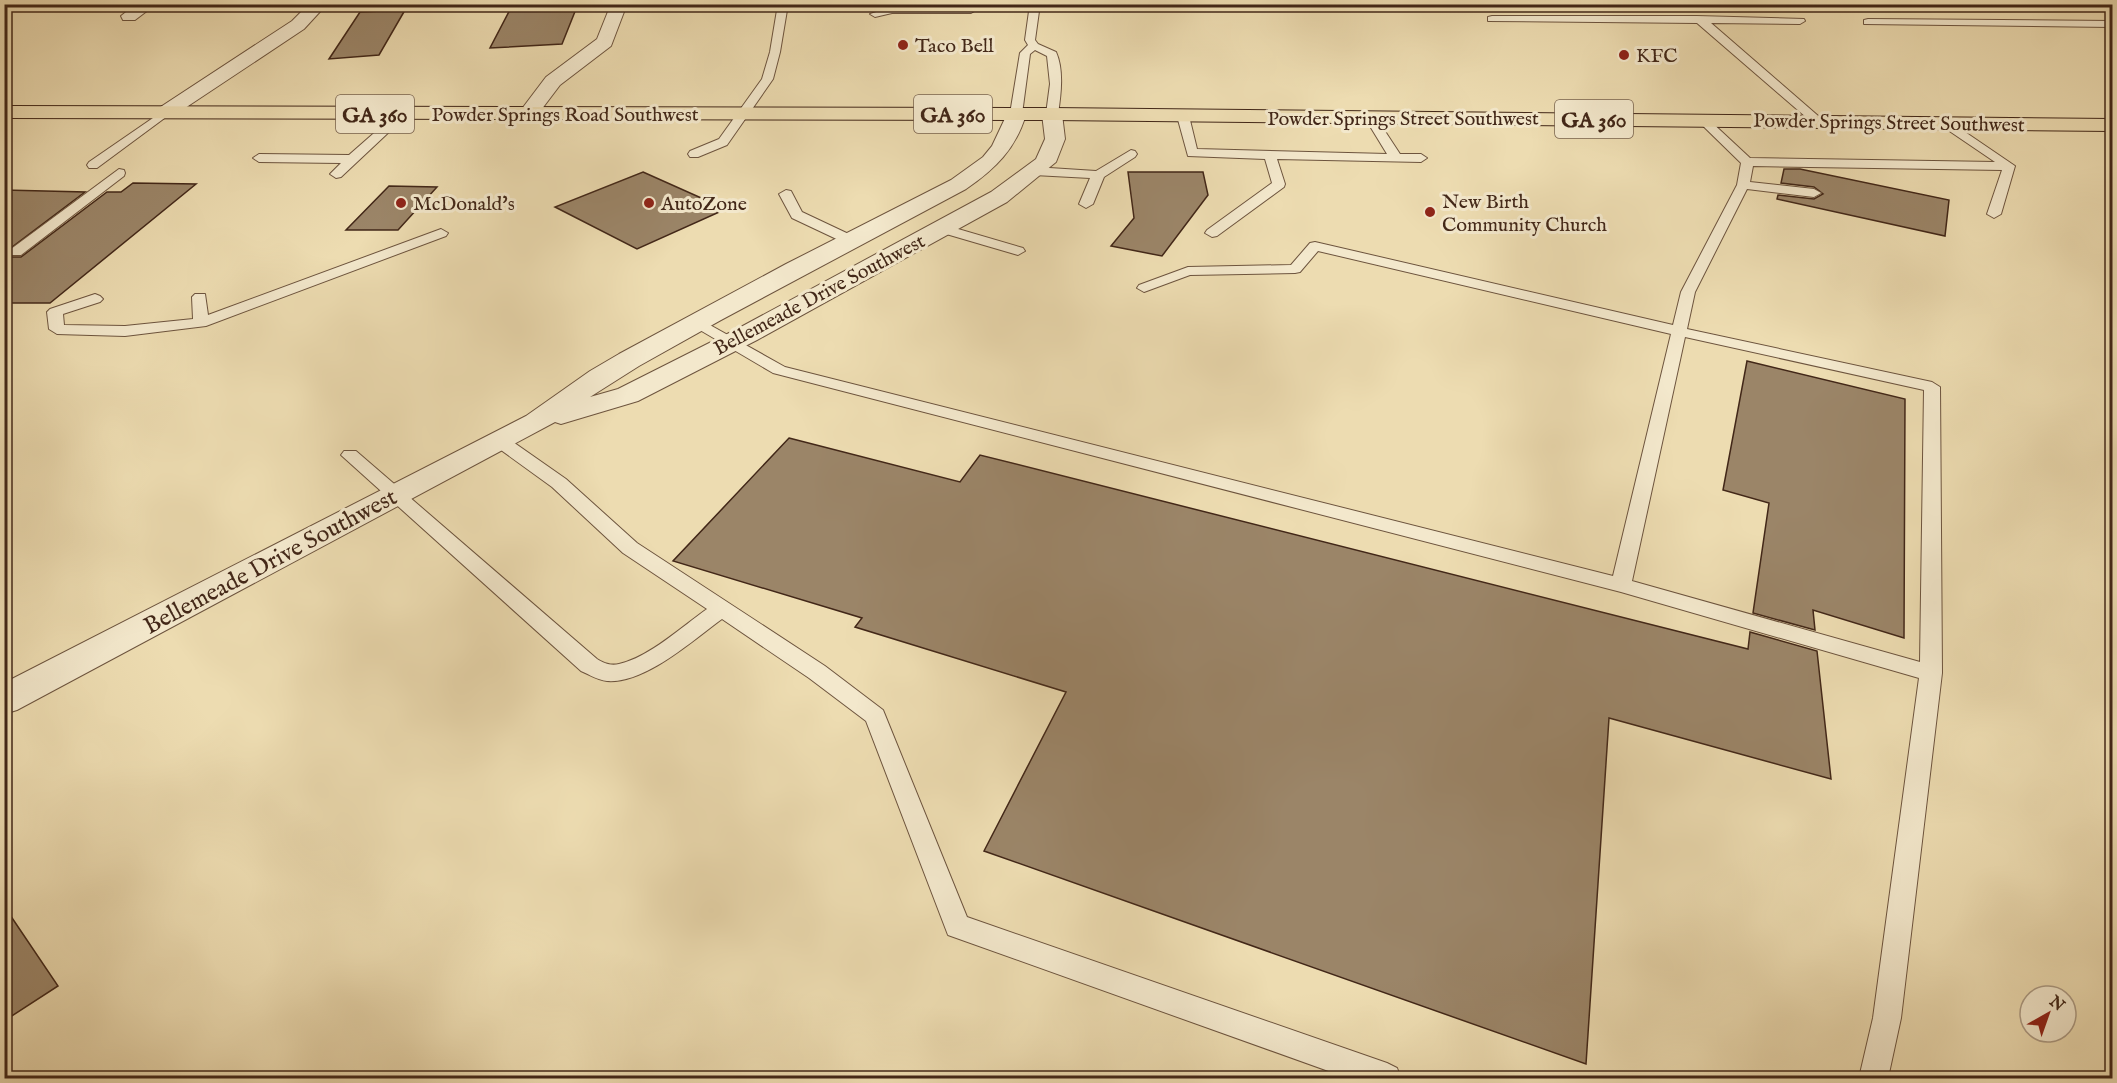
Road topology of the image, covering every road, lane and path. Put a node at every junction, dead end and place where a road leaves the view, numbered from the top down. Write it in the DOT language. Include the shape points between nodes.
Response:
graph roads {
  1 [pos="14,4"];
  2 [pos="148,4"];
  3 [pos="319,4"];
  4 [pos="619,4"];
  5 [pos="783,4"];
  6 [pos="1035,4"];
  7 [pos="4,8"];
  8 [pos="971,10"];
  9 [pos="1688,12"];
  10 [pos="875,14"];
  11 [pos="129,16"];
  12 [pos="1492,19"];
  13 [pos="1700,20"];
  14 [pos="1800,21"];
  15 [pos="1868,22"];
  16 [pos="2112,24"];
  17 [pos="1034,46"];
  18 [pos="4,112"];
  19 [pos="166,112"];
  20 [pos="745,113"];
  21 [pos="402,114"];
  22 [pos="528,114"];
  23 [pos="802,114"];
  24 [pos="1016,114"];
  25 [pos="1052,114"];
  26 [pos="1183,116"];
  27 [pos="1371,118"];
  28 [pos="1704,120"];
  29 [pos="1818,122"];
  30 [pos="1946,123"];
  31 [pos="2112,125"];
  32 [pos="694,154"];
  33 [pos="1131,154"];
  34 [pos="1270,155"];
  35 [pos="259,158"];
  36 [pos="1396,158"];
  37 [pos="1421,158"];
  38 [pos="352,159"];
  39 [pos="1747,162"];
  40 [pos="2009,166"];
  41 [pos="1034,171"];
  42 [pos="336,174"];
  43 [pos="1098,175"];
  44 [pos="1743,185"];
  45 [pos="1814,193"];
  46 [pos="786,194"];
  47 [pos="1086,204"];
  48 [pos="1994,214"];
  49 [pos="941,228"];
  50 [pos="441,232"];
  51 [pos="1212,233"];
  52 [pos="850,240"];
  53 [pos="1018,251"];
  54 [pos="16,252"];
  55 [pos="1144,288"];
  56 [pos="200,297"];
  57 [pos="95,299"];
  58 [pos="201,323"];
  59 [pos="696,323"];
  60 [pos="1680,332"];
  61 [pos="217,335"];
  62 [pos="731,342"];
  63 [pos="536,422"];
  64 [pos="500,441"];
  65 [pos="350,456"];
  66 [pos="396,496"];
  67 [pos="1621,585"];
  68 [pos="721,609"];
  69 [pos="1931,673"];
  70 [pos="4,700"];
  71 [pos="1387,1078"];
  72 [pos="1874,1078"];
  1 -- 7 [label="street"];
  2 -- 11 [label="street"];
  3 -- 19 [label="street" via="298,25"];
  4 -- 22 [label="street" via="605,42 553,81"];
  5 -- 20 [label="lane" via="776,52 767,79"];
  6 -- 17 [label="lane" via="1030,40"];
  8 -- 10 [label="lane" via="892,10"];
  9 -- 13 [label="lane"];
  12 -- 13 [label="lane"];
  13 -- 14 [label="lane"];
  13 -- 29 [label="lane"];
  15 -- 16 [label="lane"];
  17 -- 24 [label="lane" via="1024,53"];
  17 -- 25 [label="lane" via="1052,54 1056,93"];
  18 -- 19 [label="main road, Powder Springs Road Southwest / GA 360"];
  19 -- 21 [label="main road, Powder Springs Road Southwest / GA 360"];
  19 -- 54 [label="lane" via="93,165 119,173"];
  20 -- 22 [label="main road, Powder Springs Road Southwest / GA 360"];
  20 -- 23 [label="main road, Powder Springs Road Southwest / GA 360"];
  20 -- 32 [label="lane" via="723,142"];
  21 -- 22 [label="main road, Powder Springs Road Southwest / GA 360"];
  21 -- 38 [label="lane"];
  23 -- 24 [label="main road, Powder Springs Street Southwest / GA 360"];
  24 -- 25 [label="main road, Powder Springs Street Southwest / GA 360"];
  24 -- 52 [label="street, Bellemeade Drive Southwest" via="1010,135 990,161 952,188"];
  25 -- 26 [label="main road, Powder Springs Street Southwest / GA 360"];
  25 -- 41 [label="street, Bellemeade Drive Southwest" via="1052,149"];
  26 -- 27 [label="main road, Powder Springs Street Southwest / GA 360"];
  26 -- 34 [label="lane" via="1192,153"];
  27 -- 28 [label="main road, Powder Springs Street Southwest / GA 360"];
  27 -- 36 [label="lane"];
  28 -- 29 [label="main road, Powder Springs Street Southwest / GA 360"];
  28 -- 39 [label="lane"];
  29 -- 30 [label="main road, Powder Springs Street Southwest / GA 360"];
  30 -- 31 [label="main road, Powder Springs Street Southwest / GA 360"];
  30 -- 40 [label="lane"];
  33 -- 43 [label="lane"];
  34 -- 36 [label="lane"];
  34 -- 51 [label="lane" via="1278,184"];
  35 -- 38 [label="lane"];
  36 -- 37 [label="lane"];
  38 -- 42 [label="lane"];
  39 -- 40 [label="lane"];
  39 -- 44 [label="lane"];
  40 -- 48 [label="lane"];
  41 -- 43 [label="lane"];
  41 -- 49 [label="street, Bellemeade Drive Southwest" via="999,196"];
  43 -- 47 [label="lane"];
  44 -- 45 [label="lane"];
  44 -- 60 [label="lane" via="1688,292"];
  46 -- 52 [label="lane" via="797,214"];
  49 -- 53 [label="lane"];
  49 -- 62 [label="street, Bellemeade Drive Southwest"];
  50 -- 58 [label="lane"];
  52 -- 59 [label="street, Bellemeade Drive Southwest"];
  55 -- 60 [label="lane" via="1188,271 1295,269 1315,246"];
  56 -- 58 [label="lane"];
  57 -- 58 [label="lane" via="55,312 57,328 125,331"];
  58 -- 61 [label="lane"];
  59 -- 62 [label="lane"];
  59 -- 63 [label="street, Bellemeade Drive Southwest" via="600,377"];
  60 -- 67 [label="lane"];
  60 -- 69 [label="lane" via="1932,387"];
  62 -- 63 [label="street, Bellemeade Drive Southwest" via="628,395"];
  62 -- 67 [label="lane" via="779,370"];
  63 -- 64 [label="street, Bellemeade Drive Southwest"];
  64 -- 66 [label="street, Bellemeade Drive Southwest"];
  64 -- 68 [label="lane" via="559,483 630,548"];
  65 -- 66 [label="lane"];
  66 -- 68 [label="lane" via="589,665 608,674 632,669 651,659"];
  66 -- 70 [label="street, Bellemeade Drive Southwest"];
  67 -- 69 [label="lane"];
  68 -- 71 [label="lane" via="817,672 875,716 957,926"];
  69 -- 72 [label="lane" via="1889,1006"];
}
